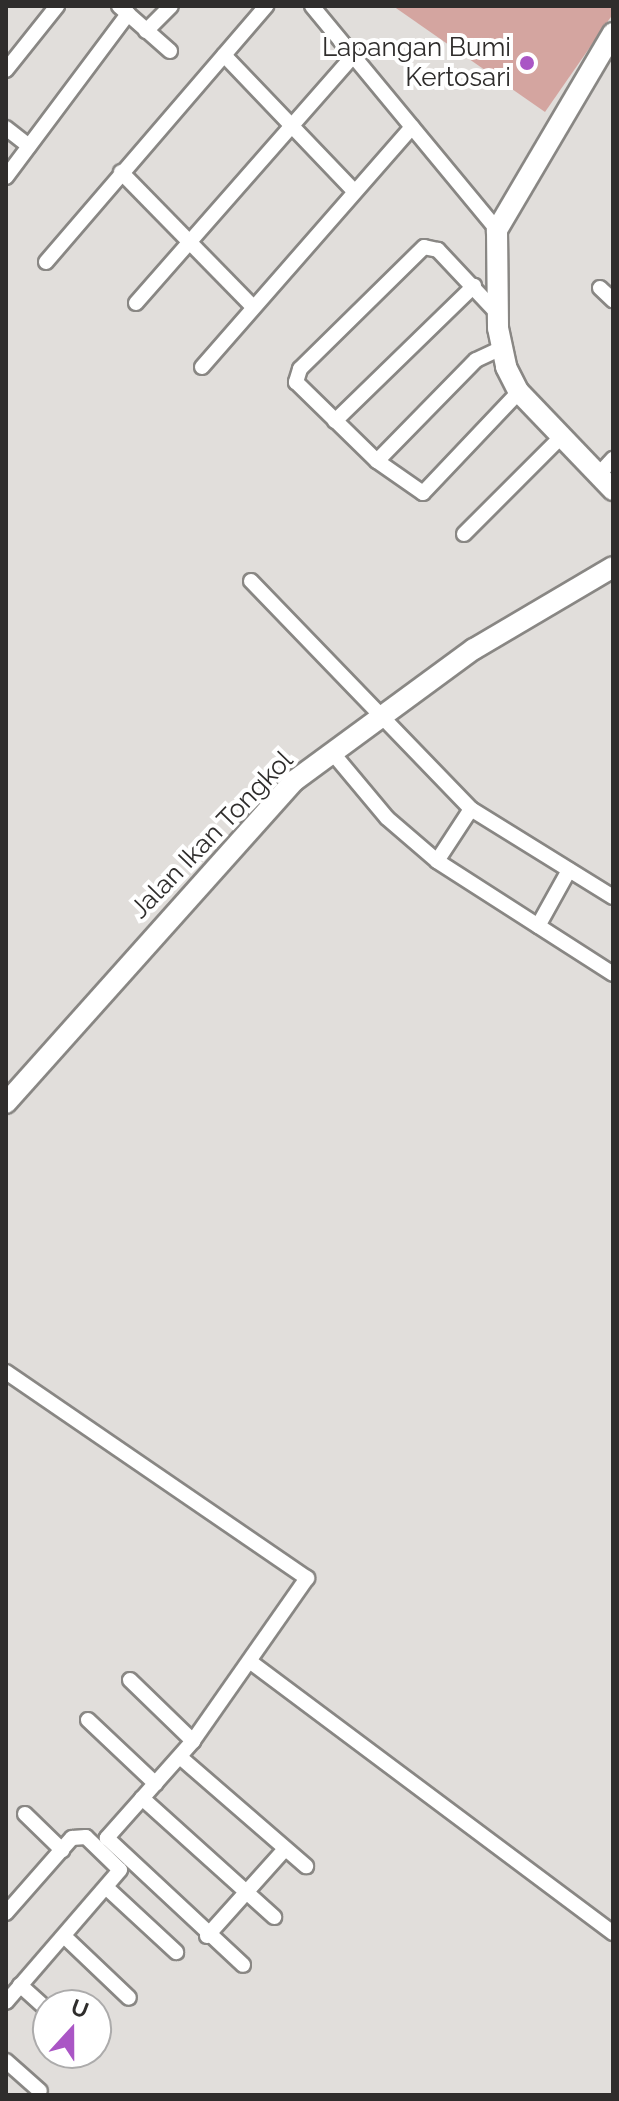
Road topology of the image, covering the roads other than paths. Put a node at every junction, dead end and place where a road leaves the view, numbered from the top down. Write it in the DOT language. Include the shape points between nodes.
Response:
graph roads {
  1 [pos="57,6"];
  2 [pos="171,6"];
  3 [pos="266,6"];
  4 [pos="312,6"];
  5 [pos="124,10"];
  6 [pos="146,31"];
  7 [pos="613,33"];
  8 [pos="170,51"];
  9 [pos="224,55"];
  10 [pos="353,56"];
  11 [pos="6,70"];
  12 [pos="289,124"];
  13 [pos="412,127"];
  14 [pos="6,128"];
  15 [pos="29,146"];
  16 [pos="121,172"];
  17 [pos="6,177"];
  18 [pos="353,190"];
  19 [pos="497,230"];
  20 [pos="190,240"];
  21 [pos="46,262"];
  22 [pos="474,286"];
  23 [pos="600,288"];
  24 [pos="613,300"];
  25 [pos="136,303"];
  26 [pos="253,307"];
  27 [pos="499,314"];
  28 [pos="500,349"];
  29 [pos="202,367"];
  30 [pos="519,392"];
  31 [pos="335,421"];
  32 [pos="561,437"];
  33 [pos="377,461"];
  34 [pos="606,466"];
  35 [pos="613,490"];
  36 [pos="464,534"];
  37 [pos="613,567"];
  38 [pos="251,581"];
  39 [pos="384,714"];
  40 [pos="331,751"];
  41 [pos="471,809"];
  42 [pos="437,861"];
  43 [pos="569,870"];
  44 [pos="613,897"];
  45 [pos="538,926"];
  46 [pos="613,974"];
  47 [pos="6,1103"];
  48 [pos="6,1372"];
  49 [pos="252,1663"];
  50 [pos="130,1680"];
  51 [pos="88,1720"];
  52 [pos="193,1741"];
  53 [pos="180,1757"];
  54 [pos="156,1784"];
  55 [pos="142,1798"];
  56 [pos="25,1814"];
  57 [pos="285,1849"];
  58 [pos="62,1850"];
  59 [pos="306,1866"];
  60 [pos="108,1889"];
  61 [pos="248,1893"];
  62 [pos="6,1913"];
  63 [pos="274,1917"];
  64 [pos="613,1933"];
  65 [pos="207,1936"];
  66 [pos="65,1937"];
  67 [pos="176,1952"];
  68 [pos="243,1965"];
  69 [pos="20,1985"];
  70 [pos="32,1996"];
  71 [pos="129,1998"];
  72 [pos="6,2002"];
  73 [pos="6,2061"];
  74 [pos="40,2091"];
  1 -- 11 [label="street"];
  2 -- 6 [label="street"];
  3 -- 9 [label="street"];
  4 -- 10 [label="street"];
  5 -- 6 [label="street"];
  5 -- 15 [label="street"];
  6 -- 8 [label="street"];
  7 -- 19 [label="street"];
  9 -- 12 [label="street"];
  9 -- 16 [label="street"];
  10 -- 12 [label="street"];
  10 -- 13 [label="street"];
  12 -- 18 [label="street"];
  12 -- 20 [label="street"];
  13 -- 18 [label="street"];
  13 -- 19 [label="street"];
  14 -- 15 [label="street"];
  15 -- 17 [label="street"];
  16 -- 20 [label="street"];
  16 -- 21 [label="street"];
  18 -- 26 [label="street"];
  19 -- 27 [label="street"];
  20 -- 25 [label="street"];
  20 -- 26 [label="street"];
  22 -- 27 [label="street"];
  22 -- 31 [label="street"];
  22 -- 31 [label="street" via="438,250 424,247 300,369 296,382"];
  23 -- 24 [label="street"];
  26 -- 29 [label="street"];
  27 -- 28 [label="street"];
  28 -- 30 [label="street"];
  28 -- 33 [label="street" via="476,360"];
  30 -- 32 [label="street"];
  30 -- 33 [label="street" via="423,493"];
  31 -- 33 [label="street"];
  32 -- 34 [label="street"];
  32 -- 36 [label="street"];
  34 -- 35 [label="street"];
  37 -- 39 [label="street, Jalan Ikan Tongkol" via="512,623"];
  38 -- 39 [label="street"];
  39 -- 40 [label="street, Jalan Ikan Tongkol"];
  39 -- 41 [label="street"];
  40 -- 42 [label="street" via="387,818"];
  40 -- 47 [label="street, Jalan Ikan Tongkol" via="269,806"];
  41 -- 42 [label="street"];
  41 -- 43 [label="street"];
  42 -- 45 [label="street"];
  43 -- 44 [label="street"];
  43 -- 45 [label="street"];
  45 -- 46 [label="street"];
  48 -- 49 [label="street" via="305,1575 305,1587"];
  49 -- 52 [label="street"];
  49 -- 64 [label="street"];
  50 -- 52 [label="street"];
  51 -- 54 [label="street"];
  52 -- 53 [label="street"];
  53 -- 54 [label="street"];
  53 -- 57 [label="street"];
  54 -- 55 [label="street"];
  55 -- 61 [label="street"];
  55 -- 65 [label="street" via="107,1842"];
  56 -- 58 [label="street"];
  57 -- 59 [label="street"];
  57 -- 61 [label="street"];
  58 -- 60 [label="street" via="79,1836 98,1846 120,1870"];
  58 -- 62 [label="street"];
  60 -- 66 [label="street"];
  60 -- 67 [label="street"];
  61 -- 63 [label="street"];
  61 -- 65 [label="street"];
  65 -- 68 [label="street"];
  66 -- 69 [label="street"];
  66 -- 71 [label="street"];
  69 -- 70 [label="street"];
  69 -- 72 [label="street"];
  73 -- 74 [label="street"];
}
